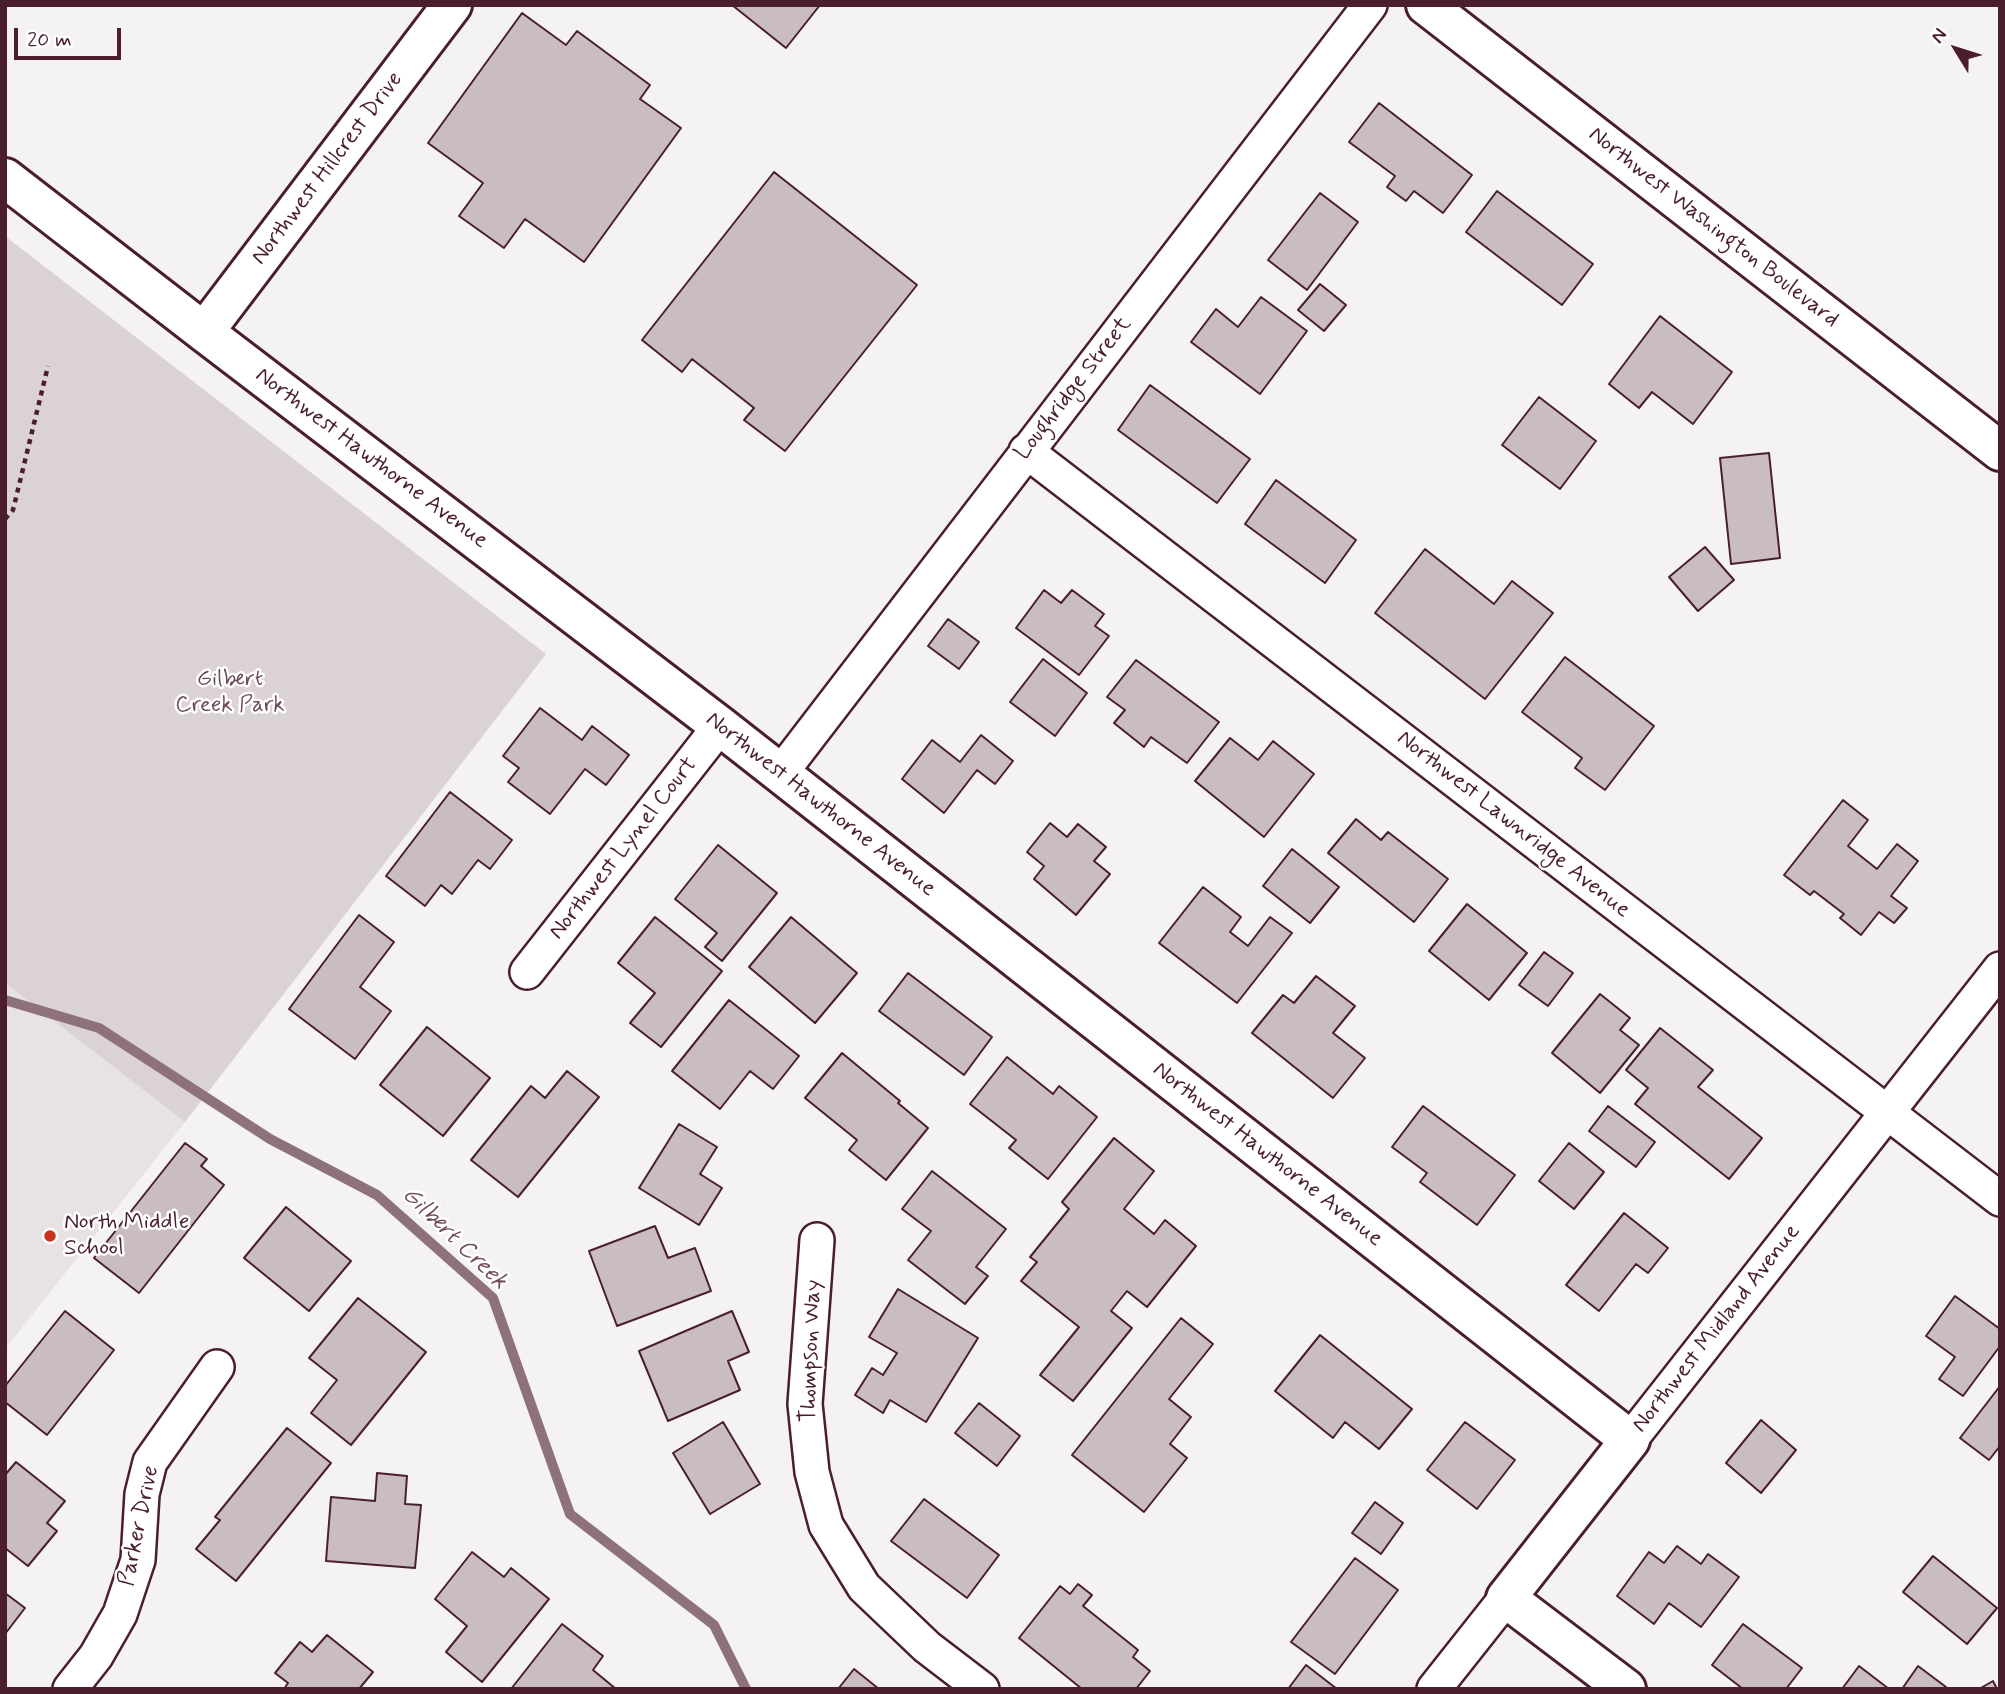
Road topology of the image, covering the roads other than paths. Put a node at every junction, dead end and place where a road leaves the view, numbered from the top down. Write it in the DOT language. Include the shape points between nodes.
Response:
graph roads {
  1 [pos="452,5"];
  2 [pos="1370,5"];
  3 [pos="1426,5"];
  4 [pos="5,178"];
  5 [pos="204,332"];
  6 [pos="1026,451"];
  7 [pos="2000,451"];
  8 [pos="720,726"];
  9 [pos="780,774"];
  10 [pos="2000,969"];
  11 [pos="527,972"];
  12 [pos="1886,1113"];
  13 [pos="2000,1199"];
  14 [pos="817,1240"];
  15 [pos="217,1367"];
  16 [pos="1630,1440"];
  17 [pos="1506,1598"];
  18 [pos="70,1689"];
  19 [pos="982,1689"];
  20 [pos="1434,1689"];
  21 [pos="1626,1689"];
  1 -- 5 [label="street, Northwest Hillcrest Drive"];
  2 -- 6 [label="street, Loughridge Street"];
  3 -- 7 [label="street, Northwest Washington Boulevard"];
  4 -- 5 [label="street, Northwest Hawthorne Avenue"];
  5 -- 8 [label="street, Northwest Hawthorne Avenue"];
  6 -- 9 [label="street, Loughridge Street"];
  6 -- 12 [label="street, Northwest Lawnridge Avenue"];
  8 -- 9 [label="street, Northwest Hawthorne Avenue"];
  8 -- 11 [label="street, Northwest Lynel Court"];
  9 -- 16 [label="street, Northwest Hawthorne Avenue"];
  10 -- 12 [label="street, Northwest Midland Avenue"];
  12 -- 13 [label="street, Northwest Lawnridge Avenue"];
  12 -- 16 [label="street, Northwest Midland Avenue"];
  14 -- 19 [label="street, Thompson Way" via="806,1405 812,1472 825,1525 864,1587 927,1647"];
  15 -- 18 [label="street, Parker Drive" via="150,1462 142,1494 138,1560 120,1614"];
  16 -- 17 [label="street, Northwest Midland Avenue"];
  17 -- 20 [label="street, Northwest Midland Avenue"];
  17 -- 21 [label="street"];
}
